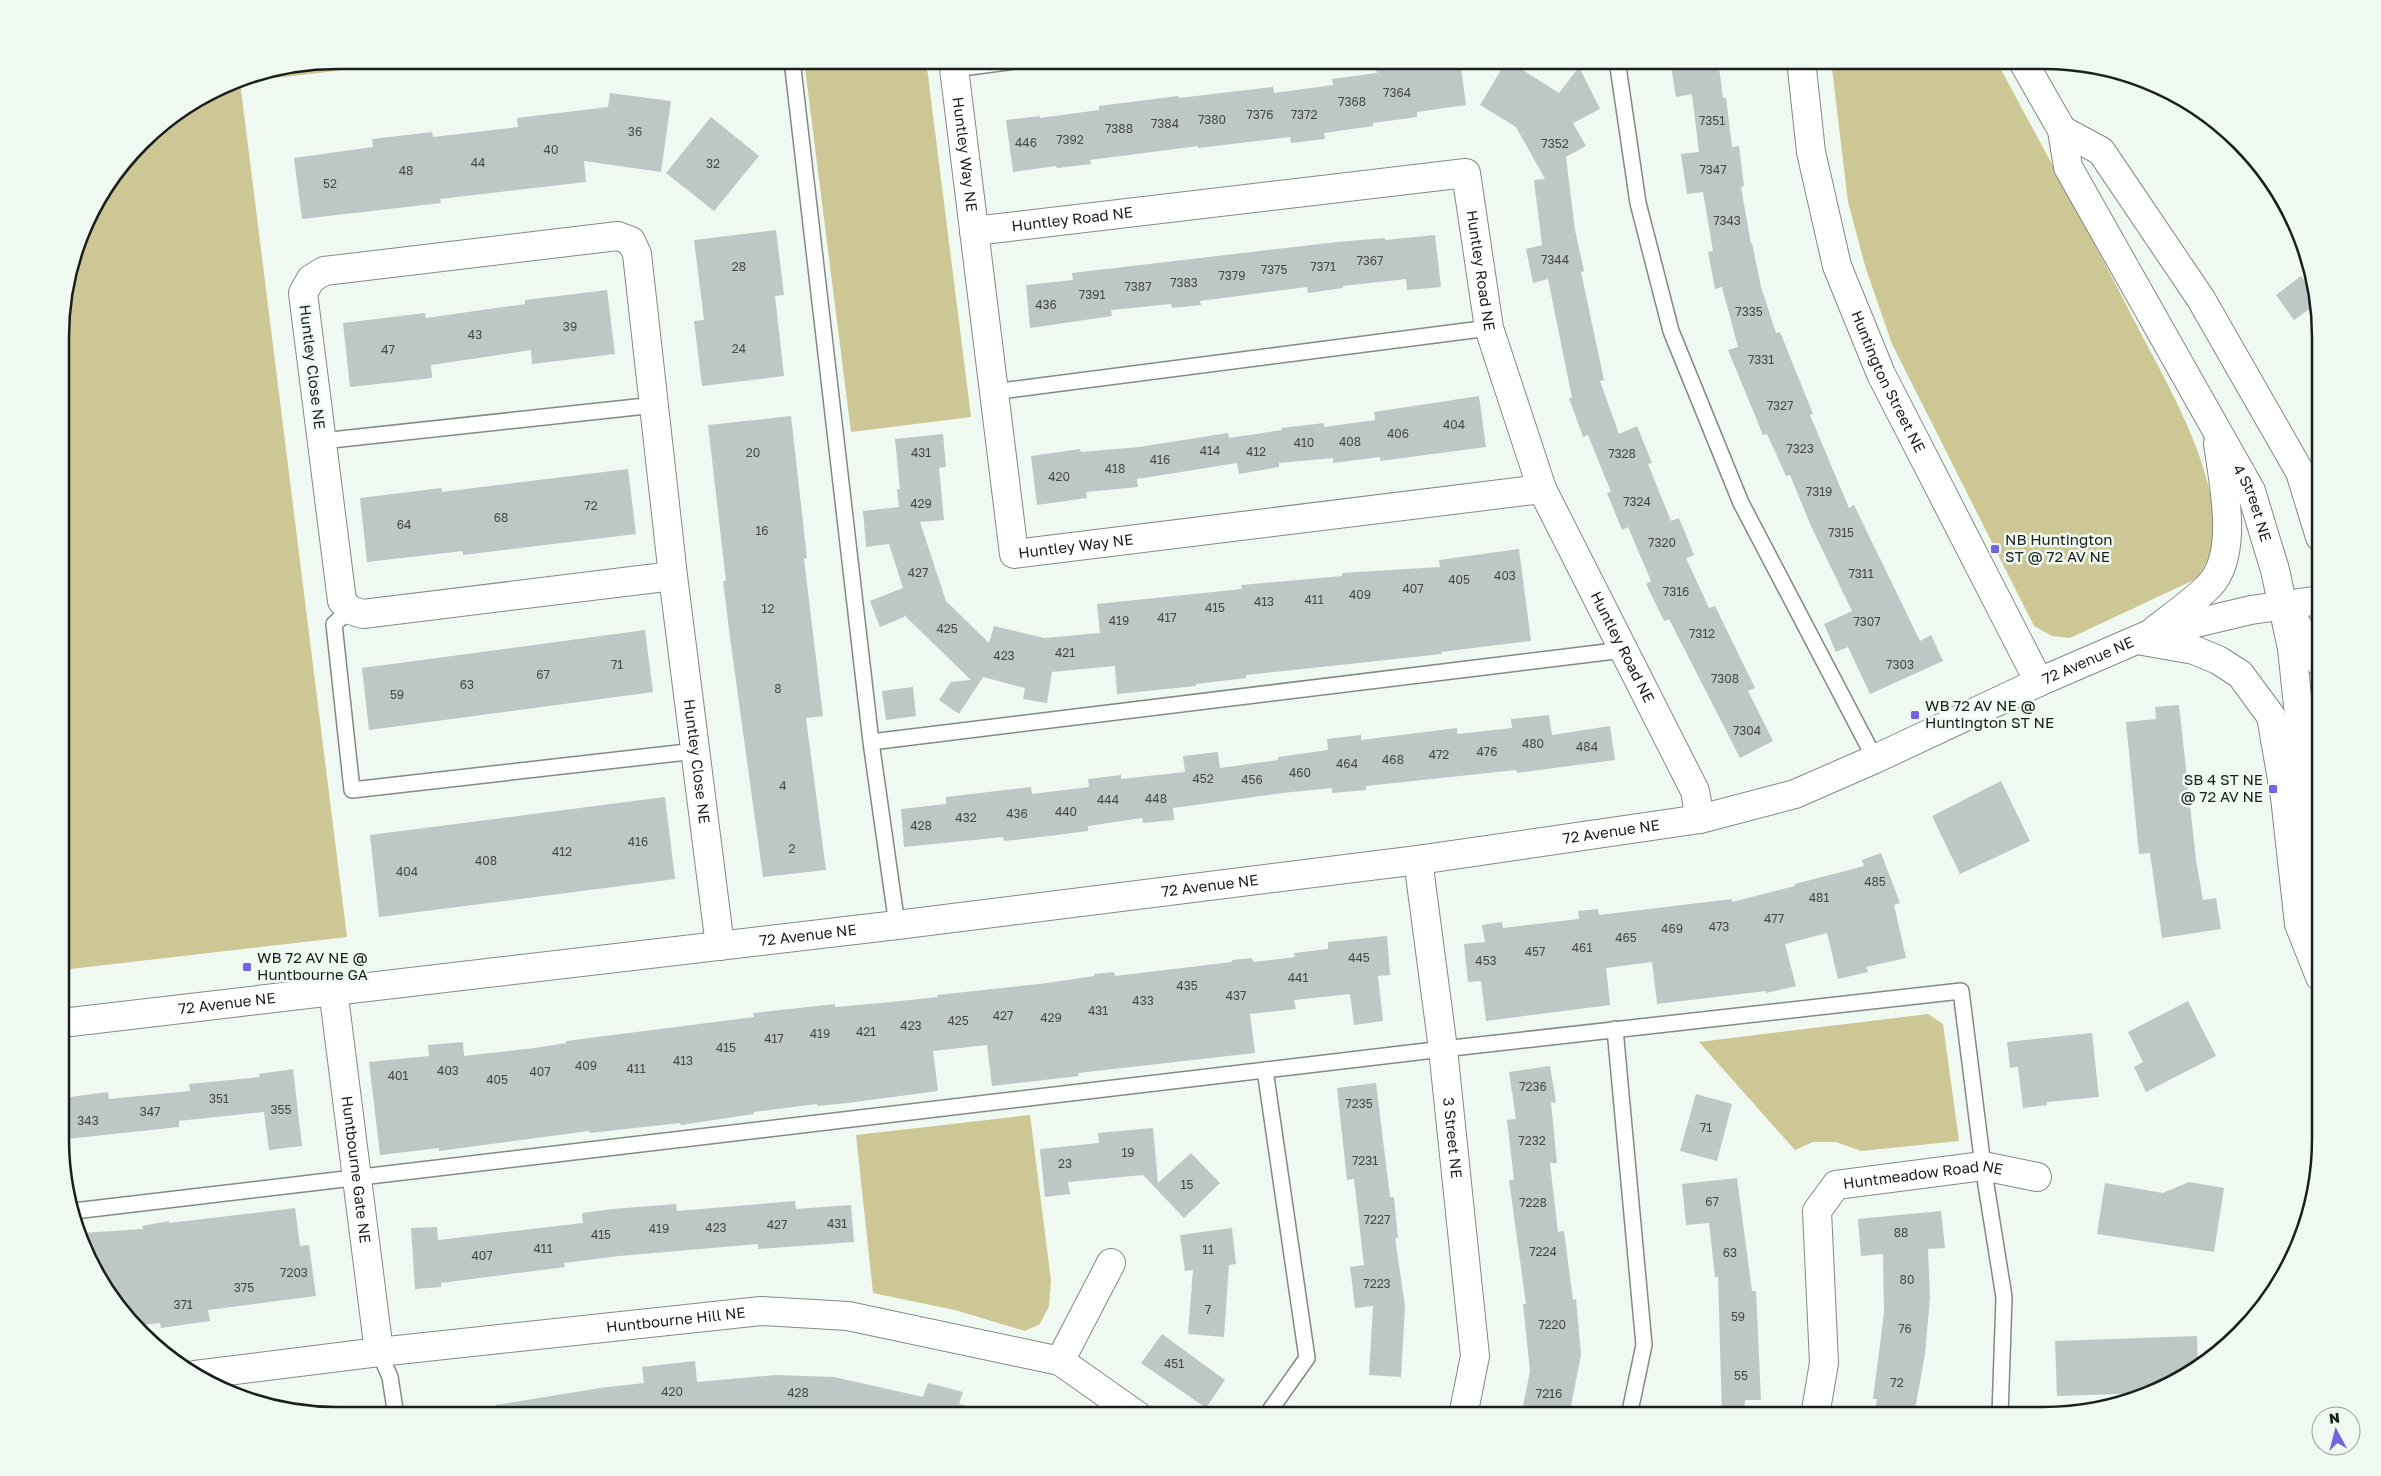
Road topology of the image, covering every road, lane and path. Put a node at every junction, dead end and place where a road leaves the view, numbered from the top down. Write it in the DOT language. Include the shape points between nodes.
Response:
graph roads {
  1 [pos="793,69"];
  2 [pos="955,69"];
  3 [pos="1618,69"];
  4 [pos="1802,69"];
  5 [pos="2027,69"];
  6 [pos="2062,130"];
  7 [pos="974,231"];
  8 [pos="1489,328"];
  9 [pos="993,392"];
  10 [pos="655,405"];
  11 [pos="2216,428"];
  12 [pos="322,441"];
  13 [pos="1542,489"];
  14 [pos="2312,511"];
  15 [pos="673,576"];
  16 [pos="2312,601"];
  17 [pos="2284,605"];
  18 [pos="350,610"];
  19 [pos="2145,637"];
  20 [pos="2312,649"];
  21 [pos="1622,650"];
  22 [pos="2039,682"];
  23 [pos="871,742"];
  24 [pos="696,751"];
  25 [pos="1875,760"];
  26 [pos="1700,820"];
  27 [pos="2312,842"];
  28 [pos="1418,860"];
  29 [pos="897,924"];
  30 [pos="720,946"];
  31 [pos="2312,957"];
  32 [pos="333,990"];
  33 [pos="69,1021"];
  34 [pos="1615,1029"];
  35 [pos="1443,1049"];
  36 [pos="1266,1070"];
  37 [pos="1983,1166"];
  38 [pos="356,1177"];
  39 [pos="2037,1177"];
  40 [pos="78,1210"];
  41 [pos="1111,1263"];
  42 [pos="379,1352"];
  43 [pos="1060,1361"];
  44 [pos="207,1373"];
  45 [pos="395,1407"];
  46 [pos="1125,1407"];
  47 [pos="1272,1407"];
  48 [pos="1464,1407"];
  49 [pos="1631,1407"];
  50 [pos="1817,1407"];
  51 [pos="2000,1407"];
  1 -- 23 [label="lane"];
  2 -- 7 [label="street, Huntley Way NE"];
  3 -- 25 [label="lane" via="1638,203 1671,331 1741,503"];
  4 -- 22 [label="street, Huntington Street NE" via="1811,152 1836,266 1881,374"];
  5 -- 6 [label="street, 4 Street NE"];
  6 -- 11 [label="street, 4 Street NE" via="2068,167"];
  6 -- 14 [label="street" via="2101,151 2201,299 2300,472"];
  7 -- 8 [label="street, Huntley Road NE" via="1466,173"];
  7 -- 9 [label="street, Huntley Way NE"];
  8 -- 9 [label="lane"];
  8 -- 13 [label="street, Huntley Road NE"];
  9 -- 13 [label="street, Huntley Way NE" via="1014,554"];
  10 -- 12 [label="lane"];
  10 -- 12 [label="street, Huntley Close NE" via="637,254 631,241 618,236 324,271 311,279 303,293"];
  10 -- 15 [label="street, Huntley Close NE"];
  11 -- 17 [label="street, 4 Street NE" via="2251,490"];
  11 -- 19 [label="street" via="2226,505 2227,538 2222,567 2210,585"];
  12 -- 18 [label="street, Huntley Close NE" via="342,601"];
  13 -- 21 [label="street, Huntley Road NE"];
  15 -- 18 [label="street" via="363,614"];
  15 -- 24 [label="street, Huntley Close NE"];
  16 -- 17 [label="street, 72 Avenue NE"];
  17 -- 19 [label="street, 72 Avenue NE" via="2251,610"];
  17 -- 20 [label="street"];
  17 -- 27 [label="street, 4 Street NE" via="2292,648"];
  18 -- 24 [label="lane" via="334,624 352,790"];
  19 -- 22 [label="street, 72 Avenue NE"];
  19 -- 31 [label="street" via="2218,660 2240,674 2271,716 2285,797 2299,924"];
  21 -- 23 [label="lane"];
  21 -- 26 [label="street, Huntley Road NE" via="1694,791"];
  22 -- 25 [label="street, 72 Avenue NE"];
  23 -- 29 [label="lane"];
  24 -- 30 [label="street, Huntley Close NE"];
  25 -- 26 [label="street, 72 Avenue NE" via="1795,794"];
  26 -- 28 [label="street, 72 Avenue NE"];
  28 -- 29 [label="street, 72 Avenue NE"];
  28 -- 35 [label="street, 3 Street NE"];
  29 -- 30 [label="street, 72 Avenue NE"];
  30 -- 32 [label="street, 72 Avenue NE"];
  32 -- 33 [label="street, 72 Avenue NE"];
  32 -- 38 [label="street, Huntbourne Gate NE"];
  34 -- 35 [label="lane"];
  34 -- 37 [label="lane" via="1961,991"];
  34 -- 49 [label="lane" via="1644,1345"];
  35 -- 36 [label="lane"];
  35 -- 48 [label="street, 3 Street NE" via="1475,1356"];
  36 -- 38 [label="lane"];
  36 -- 47 [label="lane" via="1307,1358"];
  37 -- 39 [label="street, Huntmeadow Road NE"];
  37 -- 50 [label="street, Huntmeadow Road NE" via="1836,1185 1818,1211 1824,1363"];
  37 -- 51 [label="lane" via="2004,1297"];
  38 -- 40 [label="lane"];
  38 -- 42 [label="street, Huntbourne Gate NE"];
  41 -- 43 [label="street"];
  42 -- 43 [label="street, Huntbourne Hill NE" via="761,1311 848,1316"];
  42 -- 44 [label="street, Huntbourne Hill NE"];
  42 -- 45 [label="lane" via="390,1377"];
  43 -- 46 [label="street, Huntbourne Hill NE"];
}
